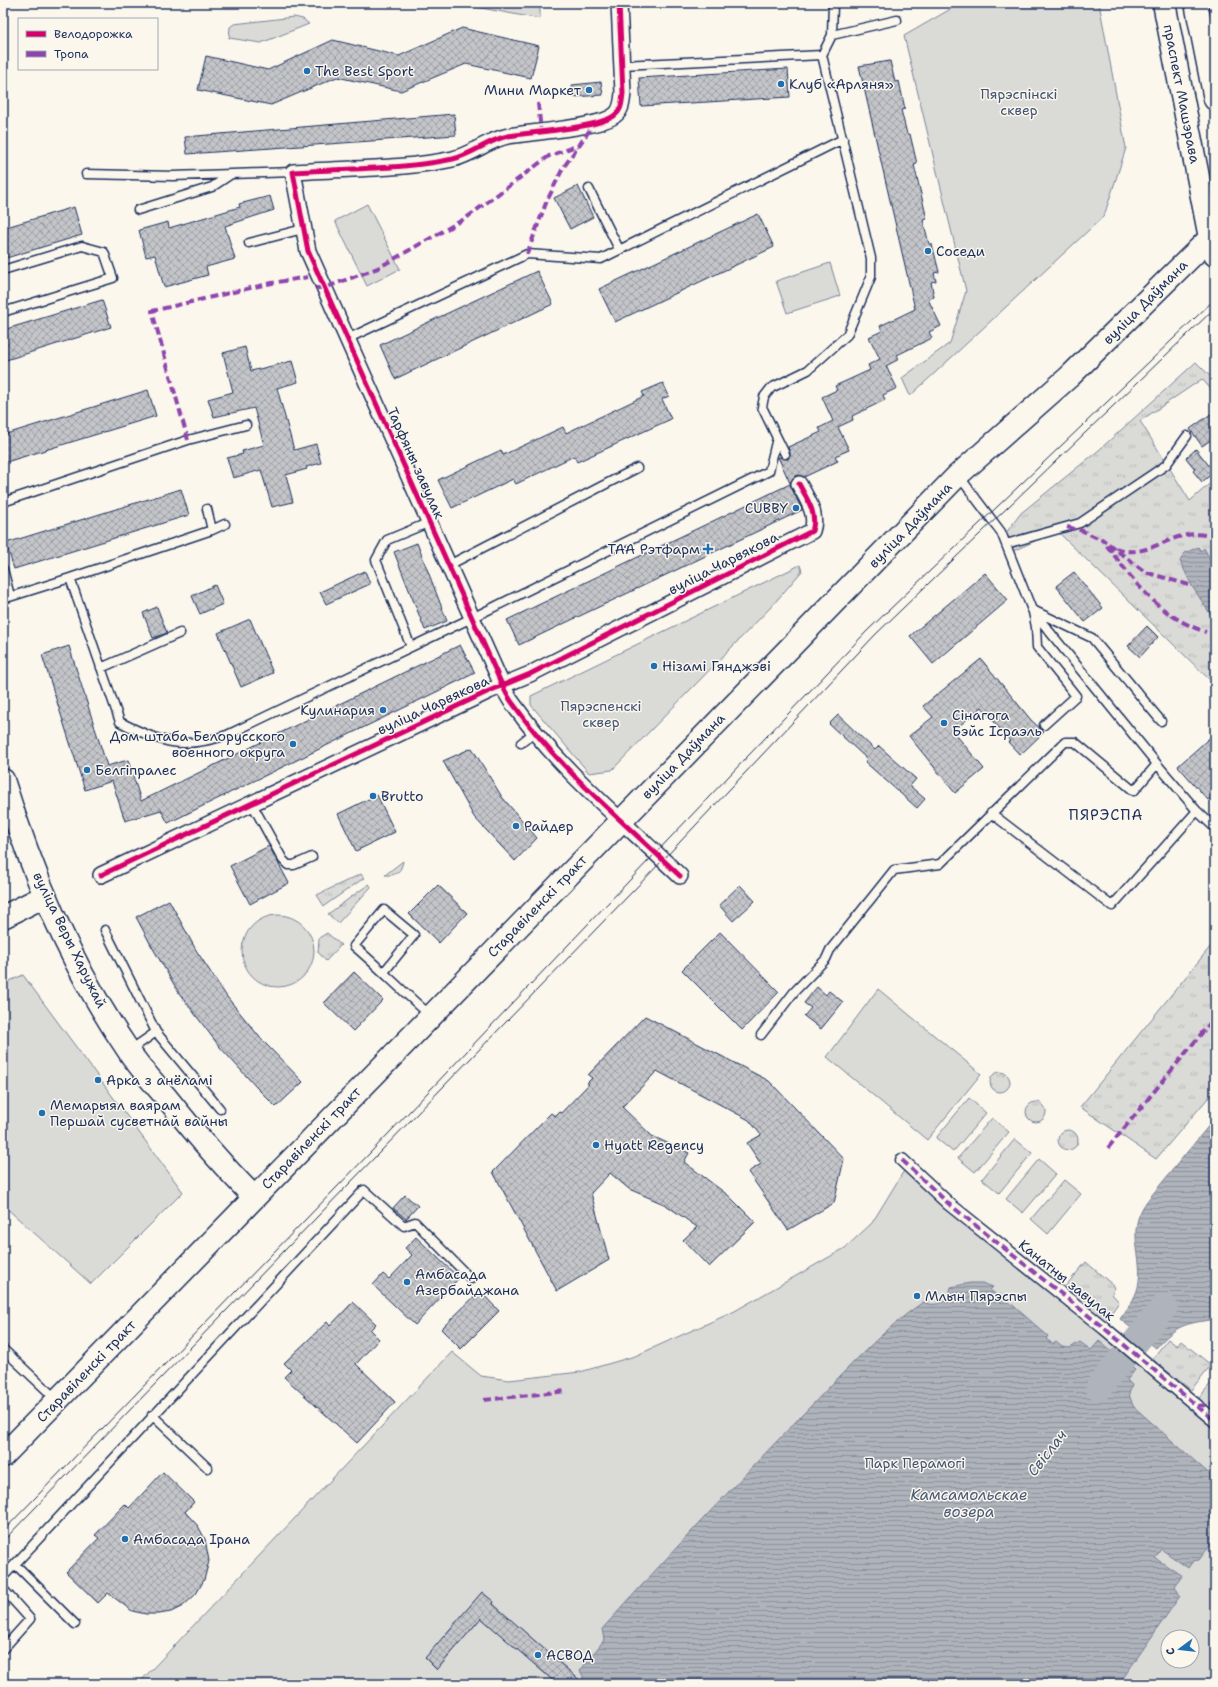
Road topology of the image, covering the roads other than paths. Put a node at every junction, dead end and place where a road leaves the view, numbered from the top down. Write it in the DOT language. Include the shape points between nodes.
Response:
graph roads {
  1 [pos="619,3"];
  2 [pos="833,3"];
  3 [pos="1164,3"];
  4 [pos="1196,3"];
  5 [pos="897,20"];
  6 [pos="832,35"];
  7 [pos="822,55"];
  8 [pos="622,65"];
  9 [pos="1215,99"];
  10 [pos="843,139"];
  11 [pos="293,172"];
  12 [pos="86,174"];
  13 [pos="230,175"];
  14 [pos="589,189"];
  15 [pos="138,210"];
  16 [pos="303,229"];
  17 [pos="1213,243"];
  18 [pos="250,244"];
  19 [pos="619,249"];
  20 [pos="3,270"];
  21 [pos="3,312"];
  22 [pos="347,339"];
  23 [pos="246,425"];
  24 [pos="1187,436"];
  25 [pos="777,438"];
  26 [pos="785,454"];
  27 [pos="636,468"];
  28 [pos="958,475"];
  29 [pos="799,484"];
  30 [pos="3,502"];
  31 [pos="207,509"];
  32 [pos="430,522"];
  33 [pos="225,524"];
  34 [pos="212,530"];
  35 [pos="1006,544"];
  36 [pos="449,565"];
  37 [pos="3,569"];
  38 [pos="70,578"];
  39 [pos="7,598"];
  40 [pos="1032,610"];
  41 [pos="472,617"];
  42 [pos="180,633"];
  43 [pos="411,647"];
  44 [pos="101,668"];
  45 [pos="503,685"];
  46 [pos="1161,721"];
  47 [pos="1044,725"];
  48 [pos="534,732"];
  49 [pos="521,743"];
  50 [pos="1157,764"];
  51 [pos="3,780"];
  52 [pos="252,804"];
  53 [pos="1197,810"];
  54 [pos="991,813"];
  55 [pos="620,822"];
  56 [pos="1215,828"];
  57 [pos="312,856"];
  58 [pos="101,875"];
  59 [pos="680,876"];
  60 [pos="45,896"];
  61 [pos="3,917"];
  62 [pos="105,930"];
  63 [pos="384,972"];
  64 [pos="431,1016"];
  65 [pos="156,1032"];
  66 [pos="761,1035"];
  67 [pos="128,1051"];
  68 [pos="220,1110"];
  69 [pos="902,1160"];
  70 [pos="254,1197"];
  71 [pos="471,1279"];
  72 [pos="3,1349"];
  73 [pos="58,1401"];
  74 [pos="152,1416"];
  75 [pos="1215,1421"];
  76 [pos="3,1456"];
  77 [pos="208,1468"];
  78 [pos="16,1564"];
  79 [pos="3,1577"];
  80 [pos="3,1589"];
  81 [pos="75,1624"];
  82 [pos="3,1649"];
  1 -- 8 [label="street"];
  2 -- 6 [label="lane"];
  3 -- 17 [label="main road, праспект Машэрава"];
  4 -- 9 [label="main road"];
  5 -- 6 [label="lane"];
  6 -- 7 [label="lane"];
  7 -- 8 [label="lane"];
  7 -- 10 [label="lane"];
  8 -- 11 [label="street" via="621,107 615,115 594,124 507,136 487,143 470,154 452,159"];
  10 -- 19 [label="lane"];
  10 -- 25 [label="lane" via="871,258 870,277 847,335 808,370 771,388 764,397 762,407"];
  11 -- 13 [label="lane"];
  11 -- 16 [label="street, Тарфяны завулак"];
  12 -- 13 [label="lane"];
  13 -- 15 [label="lane" via="212,187"];
  14 -- 19 [label="lane"];
  16 -- 18 [label="lane"];
  16 -- 22 [label="street, Тарфяны завулак" via="308,251"];
  17 -- 28 [label="main road, вуліца Даўмана" via="1070,376"];
  19 -- 22 [label="lane" via="601,259 527,254"];
  20 -- 21 [label="lane" via="82,246 104,252 113,278"];
  22 -- 32 [label="street, Тарфяны завулак"];
  23 -- 30 [label="lane" via="188,440"];
  24 -- 35 [label="lane" via="1166,465 1080,523"];
  25 -- 26 [label="lane"];
  25 -- 41 [label="lane" via="769,471"];
  27 -- 36 [label="lane"];
  28 -- 35 [label="lane" via="1001,532"];
  28 -- 55 [label="main road, вуліца Даўмана"];
  29 -- 45 [label="street, вуліца Чарвякова" via="813,513 815,523 812,531 530,674"];
  31 -- 34 [label="lane"];
  32 -- 36 [label="street, Тарфяны завулак"];
  32 -- 43 [label="lane" via="387,540 376,560"];
  33 -- 34 [label="lane"];
  34 -- 38 [label="lane"];
  35 -- 40 [label="lane"];
  36 -- 41 [label="street, Тарфяны завулак"];
  37 -- 39 [label="lane"];
  38 -- 39 [label="lane"];
  38 -- 44 [label="lane"];
  40 -- 46 [label="lane" via="1092,638"];
  40 -- 47 [label="lane" via="1037,647 1076,696"];
  40 -- 50 [label="lane"];
  41 -- 43 [label="lane"];
  41 -- 45 [label="street, Тарфяны завулак"];
  42 -- 44 [label="lane"];
  43 -- 44 [label="lane" via="227,735 204,743 155,740 120,722"];
  45 -- 48 [label="street, Тарфяны завулак" via="513,704"];
  45 -- 52 [label="street, вуліца Чарвякова"];
  48 -- 49 [label="lane"];
  48 -- 55 [label="street, Тарфяны завулак"];
  50 -- 53 [label="lane"];
  50 -- 54 [label="lane" via="1134,791 1075,742 1065,742"];
  51 -- 60 [label="main road, вуліца Веры Харужай"];
  52 -- 57 [label="lane" via="288,865 294,865"];
  52 -- 58 [label="street, вуліца Чарвякова"];
  53 -- 54 [label="lane" via="1112,906"];
  53 -- 56 [label="lane"];
  54 -- 66 [label="lane" via="940,864 894,870 830,950 826,960 794,992"];
  55 -- 59 [label="street, Тарфяны завулак"];
  55 -- 64 [label="main road, Старавіленскі тракт"];
  60 -- 61 [label="main road"];
  60 -- 67 [label="main road, вуліца Веры Харужай" via="88,983"];
  62 -- 65 [label="lane"];
  63 -- 63 [label="lane" via="354,946 384,910 414,935"];
  63 -- 64 [label="lane" via="396,986"];
  64 -- 70 [label="main road, Старавіленскі тракт"];
  65 -- 67 [label="lane"];
  65 -- 68 [label="lane"];
  67 -- 70 [label="main road, вуліца Веры Харужай" via="220,1163"];
  69 -- 75 [label="street, Канатны завулак" via="949,1204 1146,1362"];
  70 -- 73 [label="main road, Старавіленскі тракт"];
  71 -- 74 [label="lane" via="415,1222 404,1226 364,1190"];
  72 -- 73 [label="lane"];
  73 -- 76 [label="main road, Старавіленскі тракт"];
  74 -- 77 [label="lane"];
  74 -- 78 [label="lane"];
  78 -- 79 [label="lane"];
  78 -- 81 [label="lane"];
  80 -- 82 [label="lane" via="30,1619"];
}
